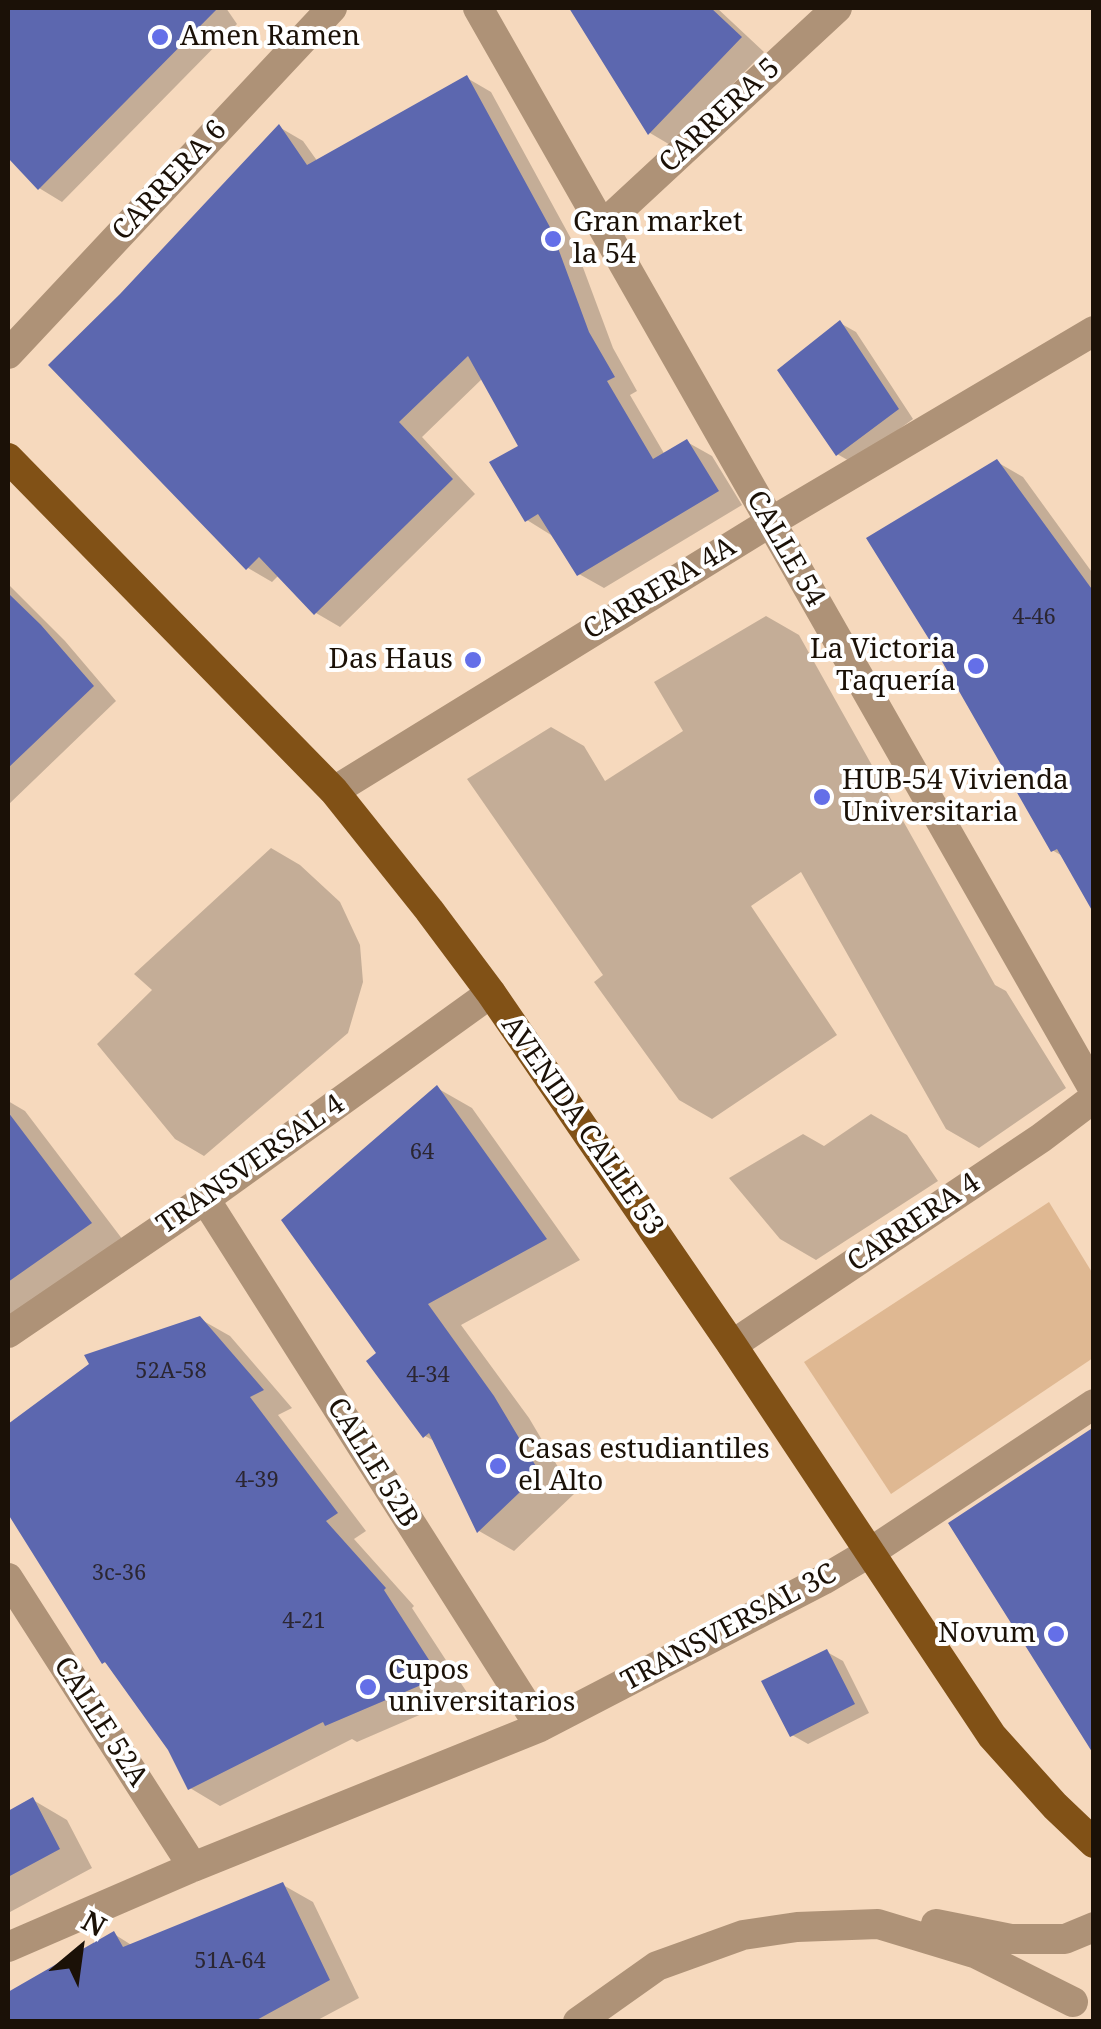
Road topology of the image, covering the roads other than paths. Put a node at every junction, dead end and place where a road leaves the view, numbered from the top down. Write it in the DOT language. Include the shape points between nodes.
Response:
graph roads {
  1 [pos="332,8"];
  2 [pos="478,8"];
  3 [pos="837,8"];
  4 [pos="602,225"];
  5 [pos="1094,331"];
  6 [pos="8,354"];
  7 [pos="8,458"];
  8 [pos="769,523"];
  9 [pos="334,791"];
  10 [pos="491,994"];
  11 [pos="1094,1090"];
  12 [pos="1094,1098"];
  13 [pos="205,1199"];
  14 [pos="8,1332"];
  15 [pos="732,1346"];
  16 [pos="1094,1404"];
  17 [pos="872,1551"];
  18 [pos="8,1578"];
  19 [pos="540,1727"];
  20 [pos="1094,1843"];
  21 [pos="192,1866"];
  22 [pos="878,1924"];
  23 [pos="1094,1926"];
  24 [pos="8,1947"];
  25 [pos="1074,2002"];
  26 [pos="578,2022"];
  1 -- 6 [label="street, CARRERA 6"];
  2 -- 4 [label="street, CALLE 54"];
  3 -- 4 [label="street, CARRERA 5"];
  4 -- 8 [label="street, CALLE 54"];
  5 -- 8 [label="street, CARRERA 4A"];
  7 -- 9 [label="main road, AVENIDA CALLE 53"];
  8 -- 9 [label="street, CARRERA 4A"];
  8 -- 11 [label="street, CALLE 54"];
  9 -- 10 [label="main road, AVENIDA CALLE 53"];
  10 -- 13 [label="street, TRANSVERSAL 4"];
  10 -- 15 [label="main road, AVENIDA CALLE 53"];
  12 -- 15 [label="street, CARRERA 4"];
  13 -- 14 [label="street, TRANSVERSAL 4"];
  13 -- 19 [label="street, CALLE 52B"];
  15 -- 17 [label="main road, AVENIDA CALLE 53"];
  16 -- 17 [label="street, TRANSVERSAL 3C"];
  17 -- 19 [label="street, TRANSVERSAL 3C"];
  17 -- 20 [label="main road, AVENIDA CALLE 53" via="992,1736"];
  18 -- 21 [label="street, CALLE 52A"];
  19 -- 21 [label="street, TRANSVERSAL 3C"];
  21 -- 24 [label="street, TRANSVERSAL 3C"];
  22 -- 23 [label="street" via="940,1924 1011,1939 1065,1939"];
  22 -- 25 [label="street" via="977,1954"];
  22 -- 26 [label="street" via="743,1935 656,1966"];
}
